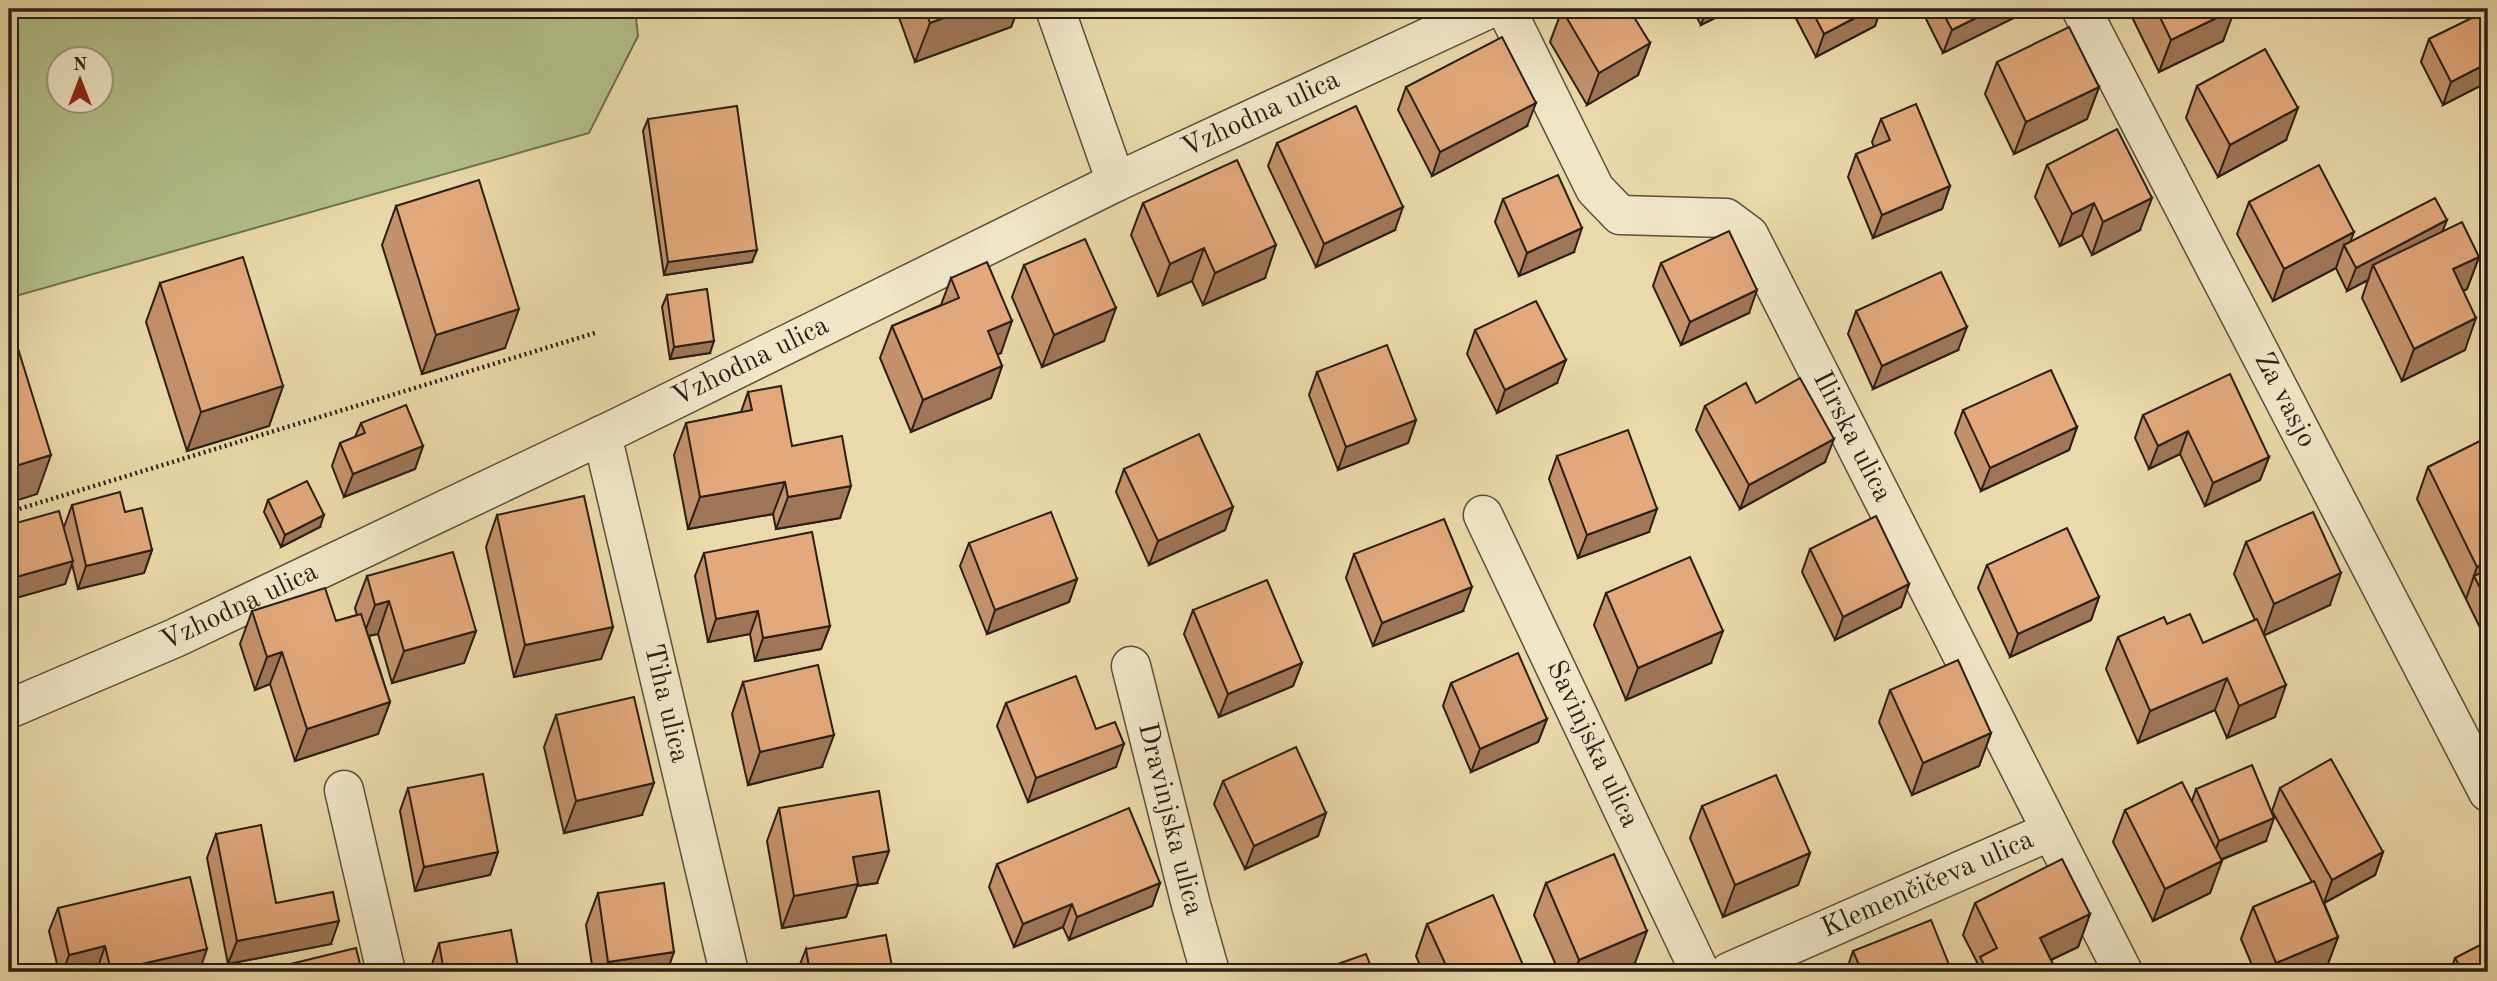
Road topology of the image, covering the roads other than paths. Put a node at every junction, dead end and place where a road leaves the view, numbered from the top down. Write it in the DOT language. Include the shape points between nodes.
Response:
graph roads {
  1 [pos="1055,9"];
  2 [pos="1489,9"];
  3 [pos="1506,9"];
  4 [pos="2081,9"];
  5 [pos="1116,182"];
  6 [pos="602,435"];
  7 [pos="1483,515"];
  8 [pos="1131,666"];
  9 [pos="9,709"];
  10 [pos="344,790"];
  11 [pos="2488,792"];
  12 [pos="2051,831"];
  13 [pos="386,972"];
  14 [pos="729,972"];
  15 [pos="1210,972"];
  16 [pos="1700,972"];
  17 [pos="1729,972"];
  18 [pos="2123,972"];
  1 -- 5 [label="street"];
  2 -- 5 [label="street, Vzhodna ulica"];
  3 -- 12 [label="street, Ilirska ulica" via="1595,189 1620,215 1726,218 1749,235"];
  4 -- 11 [label="street, Za vasjo"];
  5 -- 6 [label="street, Vzhodna ulica"];
  6 -- 9 [label="street, Vzhodna ulica" via="175,638"];
  6 -- 14 [label="street, Tiha ulica"];
  7 -- 16 [label="street, Savinjska ulica"];
  8 -- 15 [label="street, Dravinjska ulica"];
  10 -- 13 [label="street"];
  12 -- 17 [label="street, Klemenčičeva ulica"];
  12 -- 18 [label="street, Ilirska ulica"];
}
